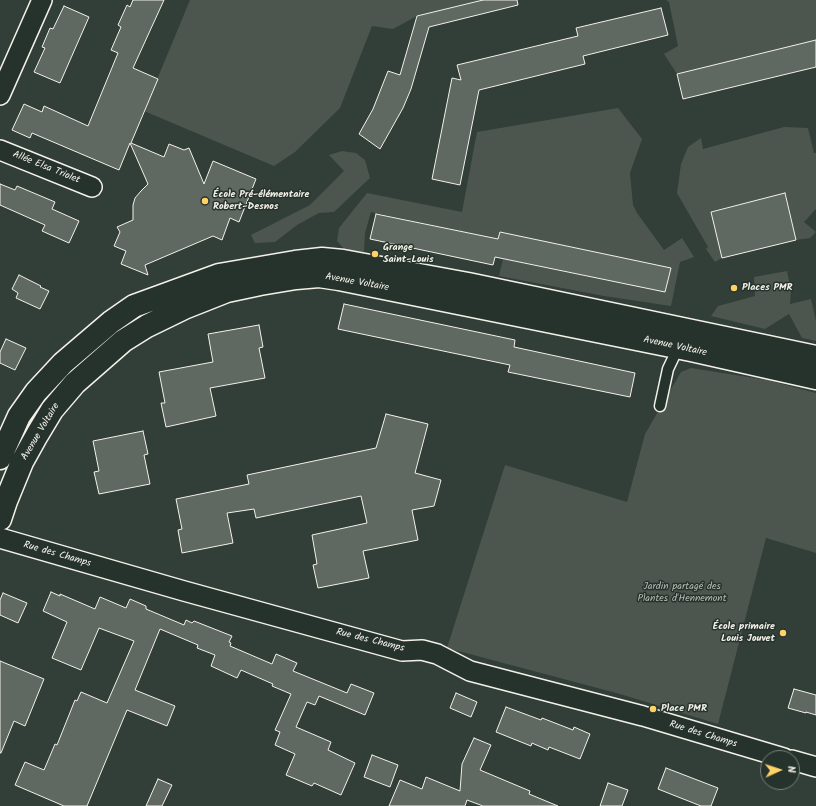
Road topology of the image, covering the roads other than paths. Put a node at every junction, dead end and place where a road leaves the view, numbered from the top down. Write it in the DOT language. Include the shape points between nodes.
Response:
graph roads {
  1 [pos="42,0"];
  2 [pos="0,95"];
  3 [pos="0,150"];
  4 [pos="92,187"];
  5 [pos="678,348"];
  6 [pos="816,357"];
  7 [pos="816,378"];
  8 [pos="660,406"];
  9 [pos="0,458"];
  10 [pos="0,519"];
  11 [pos="0,538"];
  12 [pos="760,751"];
  13 [pos="800,762"];
  14 [pos="816,767"];
  1 -- 2 [label="street"];
  3 -- 4 [label="street, Allée Elsa Triolet"];
  5 -- 7 [label="street, Avenue Voltaire"];
  5 -- 8 [label="lane" via="668,369"];
  5 -- 10 [label="street, Avenue Voltaire" via="319,276 227,291 184,308 141,330 123,341 75,382 52,410 22,462"];
  6 -- 9 [label="street, Avenue Voltaire" via="468,284 350,262 322,259 294,262 219,275 134,306 63,363 36,392 19,416"];
  11 -- 12 [label="street, Rue des Champs" via="402,651 422,650 437,654 470,671 642,716"];
  13 -- 14 [label="street"];
}
